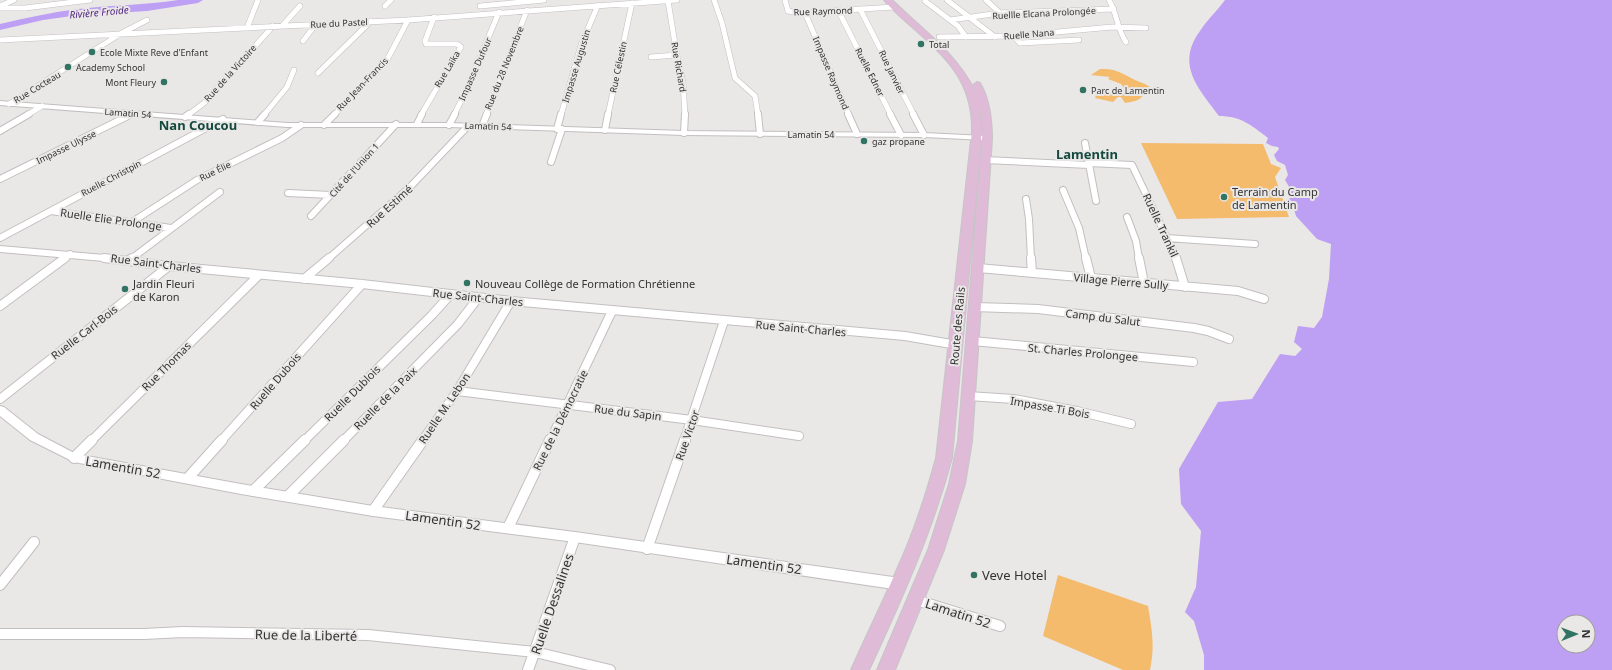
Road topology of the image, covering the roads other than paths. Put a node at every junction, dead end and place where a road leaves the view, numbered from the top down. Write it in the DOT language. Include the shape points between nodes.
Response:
graph roads {
  1 [pos="14,0"];
  2 [pos="90,0"];
  3 [pos="258,0"];
  4 [pos="391,0"];
  5 [pos="544,0"];
  6 [pos="677,0"];
  7 [pos="714,0"];
  8 [pos="785,0"];
  9 [pos="948,0"];
  10 [pos="986,0"];
  11 [pos="1109,0"];
  12 [pos="647,1"];
  13 [pos="668,1"];
  14 [pos="925,1"];
  15 [pos="893,2"];
  16 [pos="632,3"];
  17 [pos="598,5"];
  18 [pos="300,6"];
  19 [pos="385,6"];
  20 [pos="480,6"];
  21 [pos="0,7"];
  22 [pos="860,9"];
  23 [pos="1114,9"];
  24 [pos="527,10"];
  25 [pos="838,10"];
  26 [pos="499,12"];
  27 [pos="805,13"];
  28 [pos="1000,13"];
  29 [pos="434,17"];
  30 [pos="970,18"];
  31 [pos="147,20"];
  32 [pos="408,20"];
  33 [pos="950,20"];
  34 [pos="371,21"];
  35 [pos="316,24"];
  36 [pos="273,26"];
  37 [pos="282,26"];
  38 [pos="1119,27"];
  39 [pos="247,28"];
  40 [pos="1146,28"];
  41 [pos="120,34"];
  42 [pos="966,36"];
  43 [pos="1013,36"];
  44 [pos="939,37"];
  45 [pos="995,37"];
  46 [pos="0,40"];
  47 [pos="1079,40"];
  48 [pos="303,41"];
  49 [pos="1126,42"];
  50 [pos="677,55"];
  51 [pos="651,57"];
  52 [pos="294,70"];
  53 [pos="318,73"];
  54 [pos="0,103"];
  55 [pos="9,104"];
  56 [pos="42,106"];
  57 [pos="132,114"];
  58 [pos="185,118"];
  59 [pos="223,119"];
  60 [pos="258,122"];
  61 [pos="396,124"];
  62 [pos="417,124"];
  63 [pos="301,125"];
  64 [pos="324,125"];
  65 [pos="449,125"];
  66 [pos="468,126"];
  67 [pos="482,126"];
  68 [pos="559,129"];
  69 [pos="605,130"];
  70 [pos="0,131"];
  71 [pos="684,133"];
  72 [pos="760,134"];
  73 [pos="857,134"];
  74 [pos="901,135"];
  75 [pos="924,135"];
  76 [pos="982,137"];
  77 [pos="1085,143"];
  78 [pos="985,160"];
  79 [pos="551,162"];
  80 [pos="1089,164"];
  81 [pos="0,180"];
  82 [pos="1064,190"];
  83 [pos="220,192"];
  84 [pos="288,193"];
  85 [pos="331,195"];
  86 [pos="1026,199"];
  87 [pos="1096,201"];
  88 [pos="51,211"];
  89 [pos="311,216"];
  90 [pos="1127,218"];
  91 [pos="132,222"];
  92 [pos="171,228"];
  93 [pos="0,238"];
  94 [pos="1166,238"];
  95 [pos="1255,244"];
  96 [pos="0,249"];
  97 [pos="70,254"];
  98 [pos="130,260"];
  99 [pos="169,266"];
  100 [pos="978,268"];
  101 [pos="1032,273"];
  102 [pos="259,275"];
  103 [pos="1091,278"];
  104 [pos="304,279"];
  105 [pos="1144,283"];
  106 [pos="362,284"];
  107 [pos="1185,287"];
  108 [pos="450,295"];
  109 [pos="478,298"];
  110 [pos="1264,299"];
  111 [pos="511,301"];
  112 [pos="0,306"];
  113 [pos="974,307"];
  114 [pos="612,311"];
  115 [pos="724,321"];
  116 [pos="1229,339"];
  117 [pos="973,341"];
  118 [pos="957,345"];
  119 [pos="1193,362"];
  120 [pos="457,391"];
  121 [pos="968,396"];
  122 [pos="0,399"];
  123 [pos="568,404"];
  124 [pos="0,410"];
  125 [pos="692,420"];
  126 [pos="1131,424"];
  127 [pos="799,436"];
  128 [pos="74,458"];
  129 [pos="188,478"];
  130 [pos="253,491"];
  131 [pos="288,496"];
  132 [pos="373,511"];
  133 [pos="508,528"];
  134 [pos="575,537"];
  135 [pos="34,542"];
  136 [pos="647,549"];
  137 [pos="900,584"];
  138 [pos="0,585"];
  139 [pos="916,600"];
  140 [pos="1000,626"];
  141 [pos="0,634"];
  142 [pos="535,652"];
  143 [pos="528,670"];
  144 [pos="610,670"];
  145 [pos="860,670"];
  146 [pos="886,670"];
  1 -- 21 [label="street"];
  2 -- 21 [label="street" via="26,8"];
  3 -- 39 [label="street"];
  4 -- 19 [label="street"];
  5 -- 20 [label="street"];
  6 -- 13 [label="street, Rue du Pastel"];
  7 -- 72 [label="street" via="735,78 755,96"];
  8 -- 27 [label="street, Rue Raymond" via="788,11"];
  9 -- 30 [label="street"];
  10 -- 28 [label="street"];
  11 -- 23 [label="street"];
  12 -- 13 [label="street, Rue du Pastel"];
  12 -- 16 [label="street, Rue du Pastel"];
  13 -- 50 [label="street, Rue Richard"];
  14 -- 33 [label="street"];
  15 -- 22 [label="street, Rue Raymond"];
  15 -- 44 [label="main road, Route des Rails"];
  15 -- 76 [label="main road, Route des Rails" via="950,58 964,78 972,94"];
  16 -- 17 [label="street, Rue du Pastel"];
  16 -- 69 [label="street, Rue Célestin"];
  17 -- 24 [label="street, Rue du Pastel"];
  17 -- 68 [label="street, Impasse Augustin" via="581,45"];
  18 -- 37 [label="street"];
  22 -- 25 [label="street, Rue Raymond"];
  22 -- 75 [label="street, Rue Janvier"];
  23 -- 28 [label="street, Ruellle Elcana Prolongée"];
  23 -- 38 [label="street"];
  24 -- 26 [label="street, Rue du Pastel"];
  24 -- 67 [label="street, Rue du 28 Novembre"];
  25 -- 27 [label="street, Rue Raymond"];
  25 -- 74 [label="street, Ruelle Edner"];
  26 -- 29 [label="street, Rue du Pastel"];
  26 -- 65 [label="street, Impasse Dufour"];
  27 -- 73 [label="street, Impasse Raymond"];
  28 -- 30 [label="street, Ruellle Elcana Prolongée"];
  29 -- 32 [label="street, Rue du Pastel"];
  29 -- 62 [label="street, Rue Laika" via="426,44 461,46"];
  30 -- 33 [label="street, Ruellle Elcana Prolongée"];
  30 -- 45 [label="street"];
  31 -- 41 [label="street, Rue Cocteau"];
  32 -- 34 [label="street, Rue du Pastel"];
  32 -- 64 [label="street, Rue Jean-Francis" via="388,58"];
  33 -- 42 [label="street"];
  34 -- 35 [label="street, Rue du Pastel"];
  34 -- 53 [label="street"];
  35 -- 37 [label="street, Rue du Pastel"];
  35 -- 48 [label="street"];
  36 -- 37 [label="street, Rue du Pastel"];
  36 -- 39 [label="street, Rue du Pastel"];
  36 -- 58 [label="street, Rue de la Victoire" via="204,103"];
  38 -- 40 [label="street, Ruelle Nana"];
  38 -- 43 [label="street, Ruelle Nana"];
  38 -- 49 [label="street" via="1121,37"];
  39 -- 41 [label="street, Rue du Pastel"];
  41 -- 46 [label="street, Rue du Pastel"];
  41 -- 55 [label="street, Rue Cocteau"];
  42 -- 44 [label="street, Ruelle Nana"];
  42 -- 45 [label="street, Ruelle Nana"];
  43 -- 45 [label="street, Ruelle Nana"];
  43 -- 47 [label="street" via="1020,43"];
  44 -- 76 [label="main road, Route des Rails" via="968,70 985,102 987,118"];
  50 -- 51 [label="street"];
  50 -- 71 [label="street, Rue Richard" via="683,82"];
  52 -- 60 [label="street" via="287,87"];
  54 -- 55 [label="street, Lamatin 54"];
  55 -- 56 [label="street, Lamatin 54"];
  56 -- 57 [label="street, Lamatin 54"];
  56 -- 70 [label="street"];
  57 -- 58 [label="street, Lamatin 54"];
  57 -- 81 [label="street, Impasse Ulysse"];
  58 -- 59 [label="street, Lamatin 54"];
  59 -- 60 [label="street, Lamatin 54"];
  59 -- 88 [label="street, Ruelle Christpin"];
  60 -- 63 [label="street, Lamatin 54"];
  61 -- 62 [label="street, Lamatin 54"];
  61 -- 64 [label="street, Lamatin 54"];
  61 -- 85 [label="street, Cité de l'Union 1"];
  62 -- 65 [label="street, Lamatin 54"];
  63 -- 64 [label="street, Lamatin 54"];
  63 -- 91 [label="street, Rue Élie" via="277,141 197,180"];
  65 -- 66 [label="street, Lamatin 54"];
  66 -- 67 [label="street, Lamatin 54"];
  66 -- 104 [label="street, Rue Estimé" via="429,170"];
  67 -- 68 [label="street, Lamatin 54"];
  68 -- 69 [label="street, Lamatin 54"];
  68 -- 79 [label="street, Impasse Augustin"];
  69 -- 71 [label="street, Lamatin 54"];
  71 -- 72 [label="street, Lamatin 54"];
  72 -- 73 [label="street, Lamatin 54"];
  73 -- 74 [label="street, Lamatin 54"];
  74 -- 75 [label="street, Lamatin 54"];
  75 -- 76 [label="street, Lamatin 54"];
  76 -- 78 [label="main road, Route des Rails"];
  76 -- 118 [label="main road, Route des Rails" via="961,274"];
  77 -- 80 [label="street"];
  78 -- 80 [label="street"];
  78 -- 100 [label="main road, Route des Rails"];
  80 -- 87 [label="street"];
  80 -- 94 [label="street, Ruelle Trankil" via="1132,165"];
  82 -- 103 [label="street" via="1079,228"];
  83 -- 92 [label="street"];
  84 -- 85 [label="street"];
  85 -- 89 [label="street, Cité de l'Union 1"];
  86 -- 101 [label="street"];
  88 -- 91 [label="street, Ruelle Elie Prolonge"];
  88 -- 93 [label="street, Ruelle Christpin"];
  90 -- 105 [label="street" via="1136,241"];
  91 -- 92 [label="street, Ruelle Elie Prolonge"];
  92 -- 98 [label="street"];
  94 -- 95 [label="street"];
  94 -- 107 [label="street, Ruelle Trankil" via="1178,261"];
  96 -- 97 [label="street, Rue Saint-Charles"];
  97 -- 98 [label="street, Rue Saint-Charles"];
  97 -- 112 [label="street"];
  98 -- 99 [label="street, Rue Saint-Charles"];
  99 -- 102 [label="street, Rue Saint-Charles"];
  99 -- 122 [label="street, Ruelle Carl-Bois"];
  100 -- 101 [label="street, Village Pierre Sully"];
  100 -- 113 [label="main road, Route des Rails"];
  101 -- 103 [label="street, Village Pierre Sully"];
  102 -- 104 [label="street, Rue Saint-Charles"];
  102 -- 128 [label="street, Rue Thomas"];
  103 -- 105 [label="street, Village Pierre Sully"];
  104 -- 106 [label="street, Rue Saint-Charles"];
  105 -- 107 [label="street, Village Pierre Sully"];
  106 -- 108 [label="street, Rue Saint-Charles"];
  106 -- 129 [label="street, Ruelle Dubois"];
  107 -- 110 [label="street, Village Pierre Sully" via="1238,291"];
  108 -- 109 [label="street, Rue Saint-Charles"];
  108 -- 130 [label="street, Ruelle Dublois"];
  109 -- 111 [label="street, Rue Saint-Charles"];
  109 -- 131 [label="street, Ruelle de la Paix" via="458,324"];
  111 -- 114 [label="street, Rue Saint-Charles"];
  111 -- 120 [label="street, Ruelle M. Lebon"];
  113 -- 116 [label="street, Camp du Salut" via="1038,309 1194,328"];
  113 -- 117 [label="main road, Route des Rails"];
  114 -- 115 [label="street, Rue Saint-Charles"];
  114 -- 123 [label="street, Rue de la Démocratie"];
  115 -- 118 [label="street, Rue Saint-Charles" via="905,336"];
  115 -- 125 [label="street, Rue Victor"];
  117 -- 119 [label="street, St. Charles Prolongee"];
  117 -- 121 [label="main road, Route des Rails"];
  118 -- 137 [label="main road, Route des Rails" via="944,455 924,522"];
  120 -- 123 [label="street, Rue du Sapin"];
  120 -- 132 [label="street, Ruelle M. Lebon"];
  121 -- 126 [label="street, Impasse Ti Bois" via="1014,399"];
  121 -- 139 [label="main road, Route des Rails" via="965,441 956,484 945,523"];
  123 -- 125 [label="street, Rue du Sapin"];
  123 -- 133 [label="street, Rue de la Démocratie"];
  124 -- 128 [label="street, Lamentin 52" via="34,437"];
  125 -- 127 [label="street, Rue du Sapin"];
  125 -- 136 [label="street, Rue Victor"];
  128 -- 129 [label="street, Lamentin 52"];
  129 -- 130 [label="street, Lamentin 52"];
  130 -- 131 [label="street, Lamentin 52"];
  131 -- 132 [label="street, Lamentin 52"];
  132 -- 133 [label="street, Lamentin 52"];
  133 -- 134 [label="street, Lamentin 52"];
  134 -- 136 [label="street, Lamentin 52"];
  134 -- 142 [label="street, Ruelle Dessalines"];
  135 -- 138 [label="street"];
  136 -- 137 [label="street, Lamentin 52"];
  137 -- 145 [label="main road, Route des Rails"];
  139 -- 140 [label="street, Lamatin 52"];
  139 -- 146 [label="main road, Route des Rails"];
  141 -- 142 [label="street, Rue de la Liberté" via="183,632 368,636"];
  142 -- 143 [label="street, Ruelle Dessalines"];
  142 -- 144 [label="street, Rue de la Liberté"];
}
